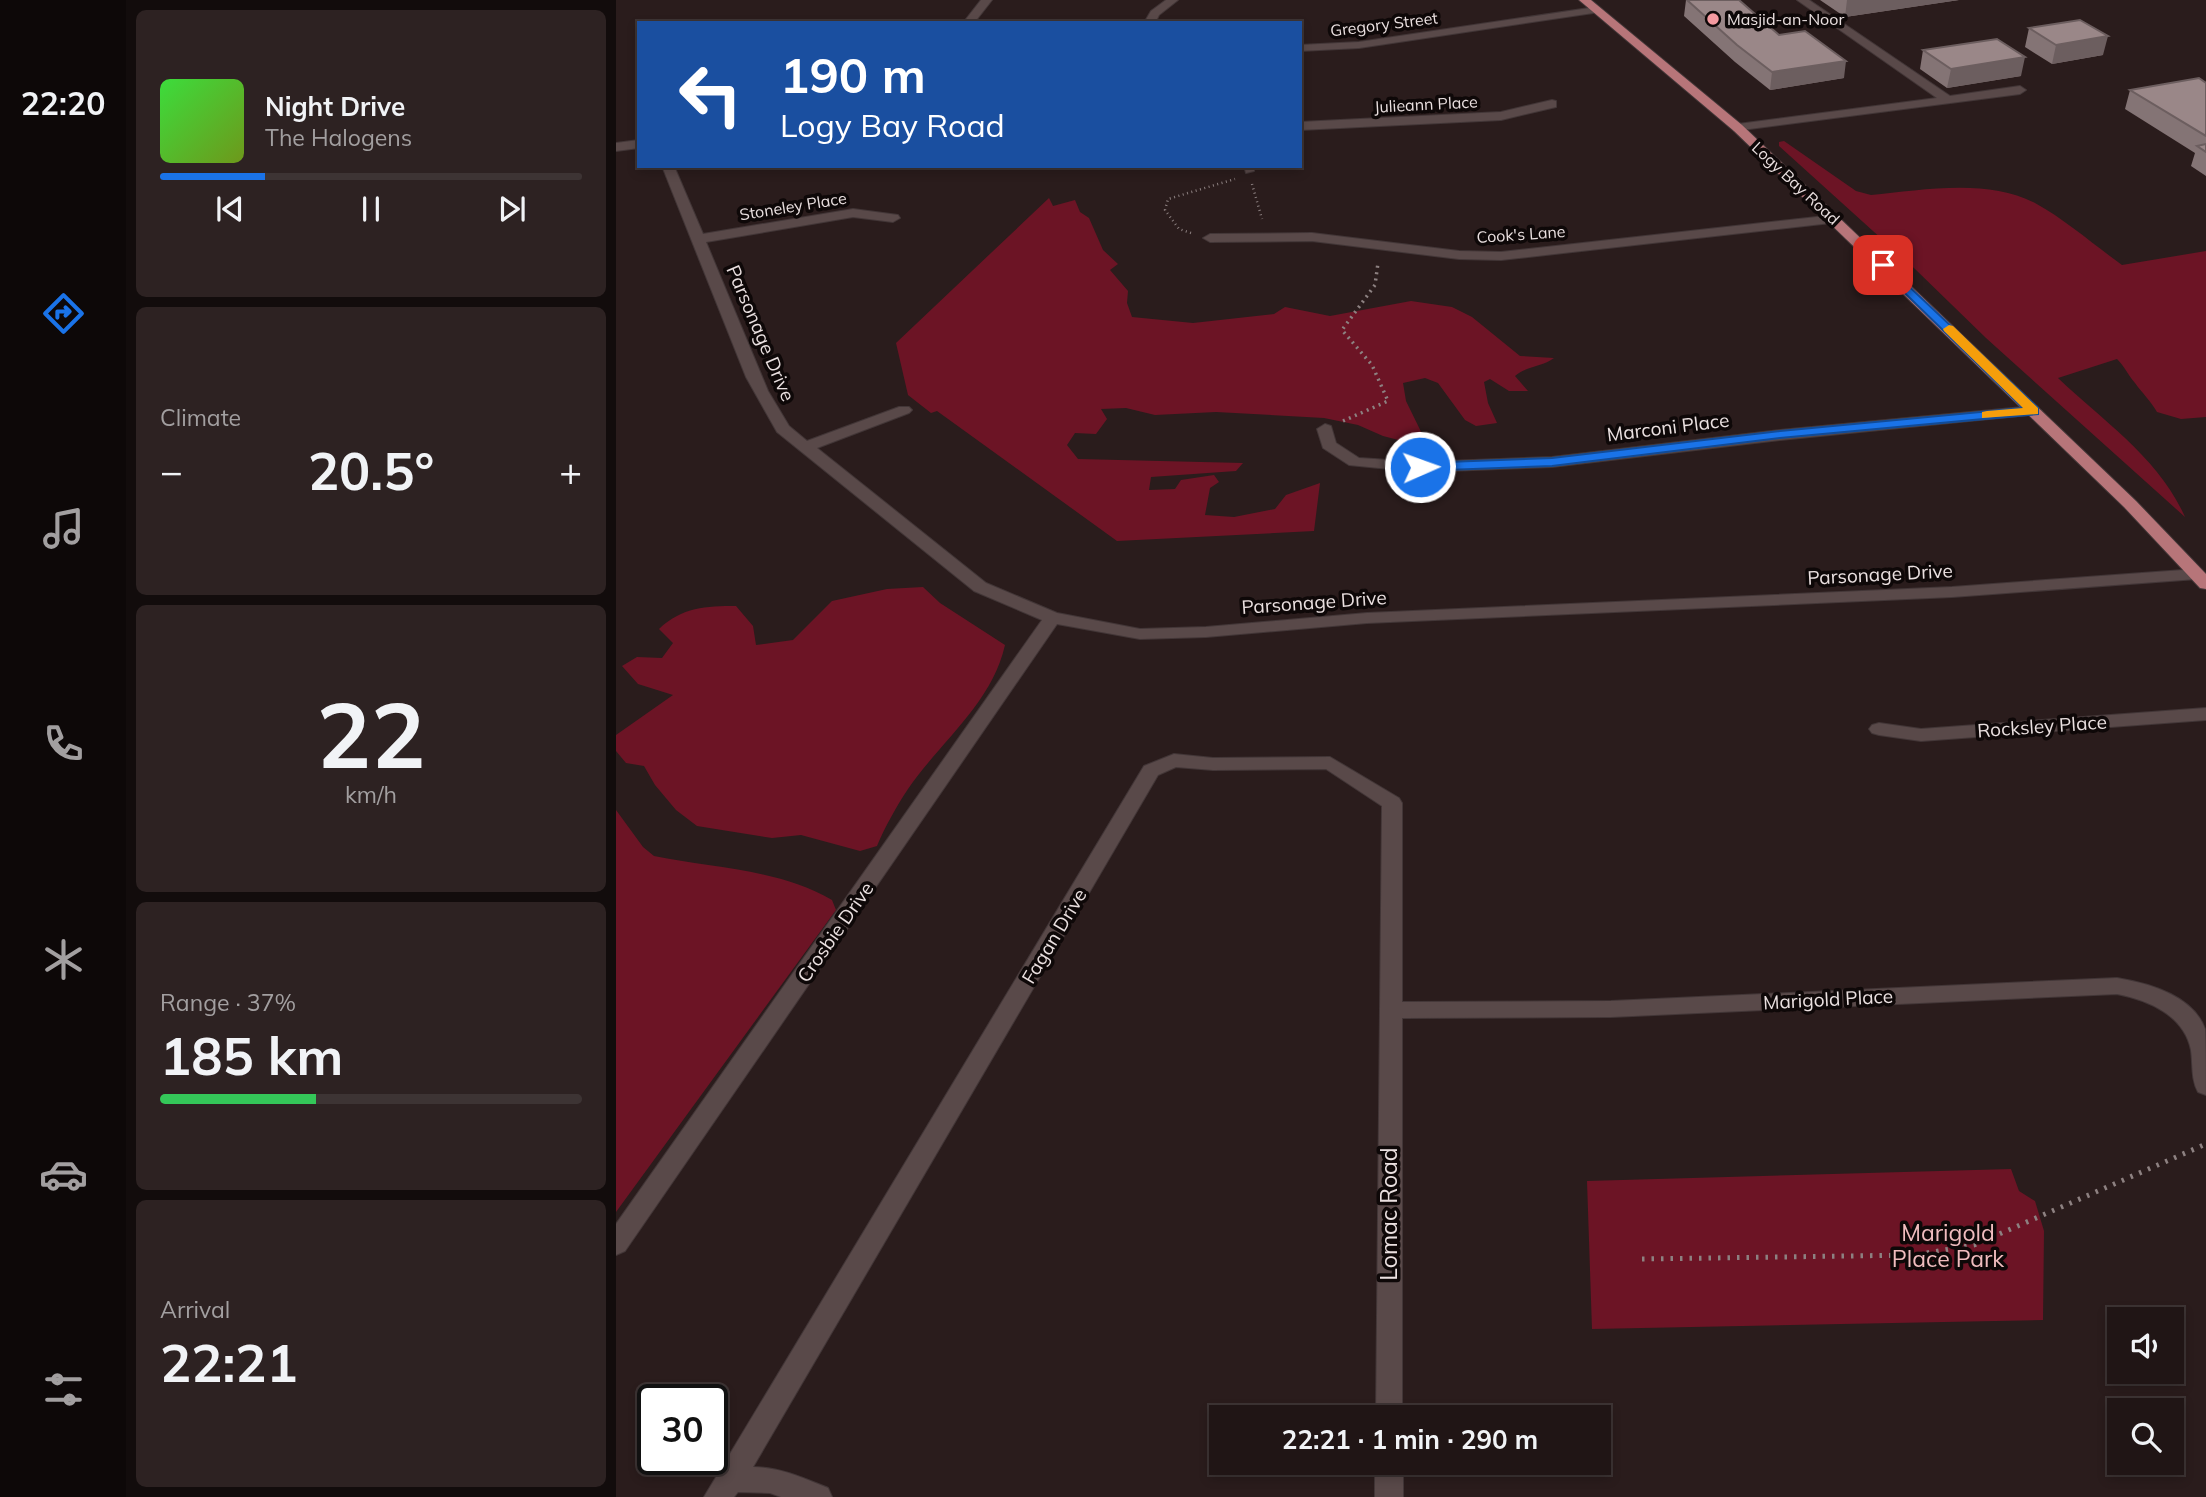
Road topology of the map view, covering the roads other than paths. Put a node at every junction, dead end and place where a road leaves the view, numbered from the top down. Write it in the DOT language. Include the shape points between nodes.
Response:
graph roads {
  1 [pos="987,0"];
  2 [pos="1173,0"];
  3 [pos="1584,0"];
  4 [pos="1802,0"];
  5 [pos="1596,10"];
  6 [pos="970,21"];
  7 [pos="1150,21"];
  8 [pos="1302,48"];
  9 [pos="2020,90"];
  10 [pos="1948,100"];
  11 [pos="1552,104"];
  12 [pos="1302,126"];
  13 [pos="1738,128"];
  14 [pos="637,144"];
  15 [pos="616,147"];
  16 [pos="669,168"];
  17 [pos="892,218"];
  18 [pos="1835,219"];
  19 [pos="1210,238"];
  20 [pos="699,239"];
  21 [pos="904,410"];
  22 [pos="2034,411"];
  23 [pos="1325,429"];
  24 [pos="805,447"];
  25 [pos="2202,579"];
  26 [pos="1052,618"];
  27 [pos="2206,714"];
  28 [pos="1879,729"];
  29 [pos="1389,1010"];
  30 [pos="2206,1086"];
  31 [pos="616,1244"];
  32 [pos="1389,1405"];
  33 [pos="1389,1475"];
  34 [pos="724,1488"];
  35 [pos="818,1497"];
  36 [pos="1389,1497"];
  1 -- 6 [label="street"];
  2 -- 7 [label="street"];
  3 -- 5 [label="main road, Logy Bay Road"];
  4 -- 10 [label="street"];
  5 -- 8 [label="street, Gregory Street" via="1359,45"];
  5 -- 13 [label="main road, Logy Bay Road"];
  9 -- 10 [label="street"];
  10 -- 13 [label="street"];
  11 -- 12 [label="street, Julieann Place" via="1501,116"];
  13 -- 18 [label="main road, Logy Bay Road"];
  14 -- 15 [label="street"];
  16 -- 20 [label="street, Parsonage Drive"];
  17 -- 20 [label="street, Stoneley Place" via="853,213"];
  18 -- 19 [label="street, Cook's Lane" via="1501,256 1312,237"];
  18 -- 22 [label="main road, Logy Bay Road"];
  20 -- 24 [label="street, Parsonage Drive" via="769,411"];
  21 -- 24 [label="street"];
  22 -- 23 [label="street, Marconi Place" via="1552,462 1420,467 1354,462 1329,445"];
  22 -- 25 [label="main road, Logy Bay Road"];
  24 -- 26 [label="street, Parsonage Drive" via="980,587"];
  25 -- 26 [label="street, Parsonage Drive" via="1367,618 1140,634"];
  26 -- 31 [label="street, Crosbie Drive"];
  27 -- 28 [label="street, Rocksley Place" via="1921,735"];
  29 -- 30 [label="street, Marigold Place" via="1611,1009 2117,986 2155,996 2186,1018 2201,1045"];
  29 -- 32 [label="street, Lomac Road"];
  29 -- 34 [label="street, Fagan Drive" via="1392,803 1330,763 1174,760 1151,771"];
  33 -- 36 [label="street"];
  34 -- 35 [label="street" via="770,1480"];
}
